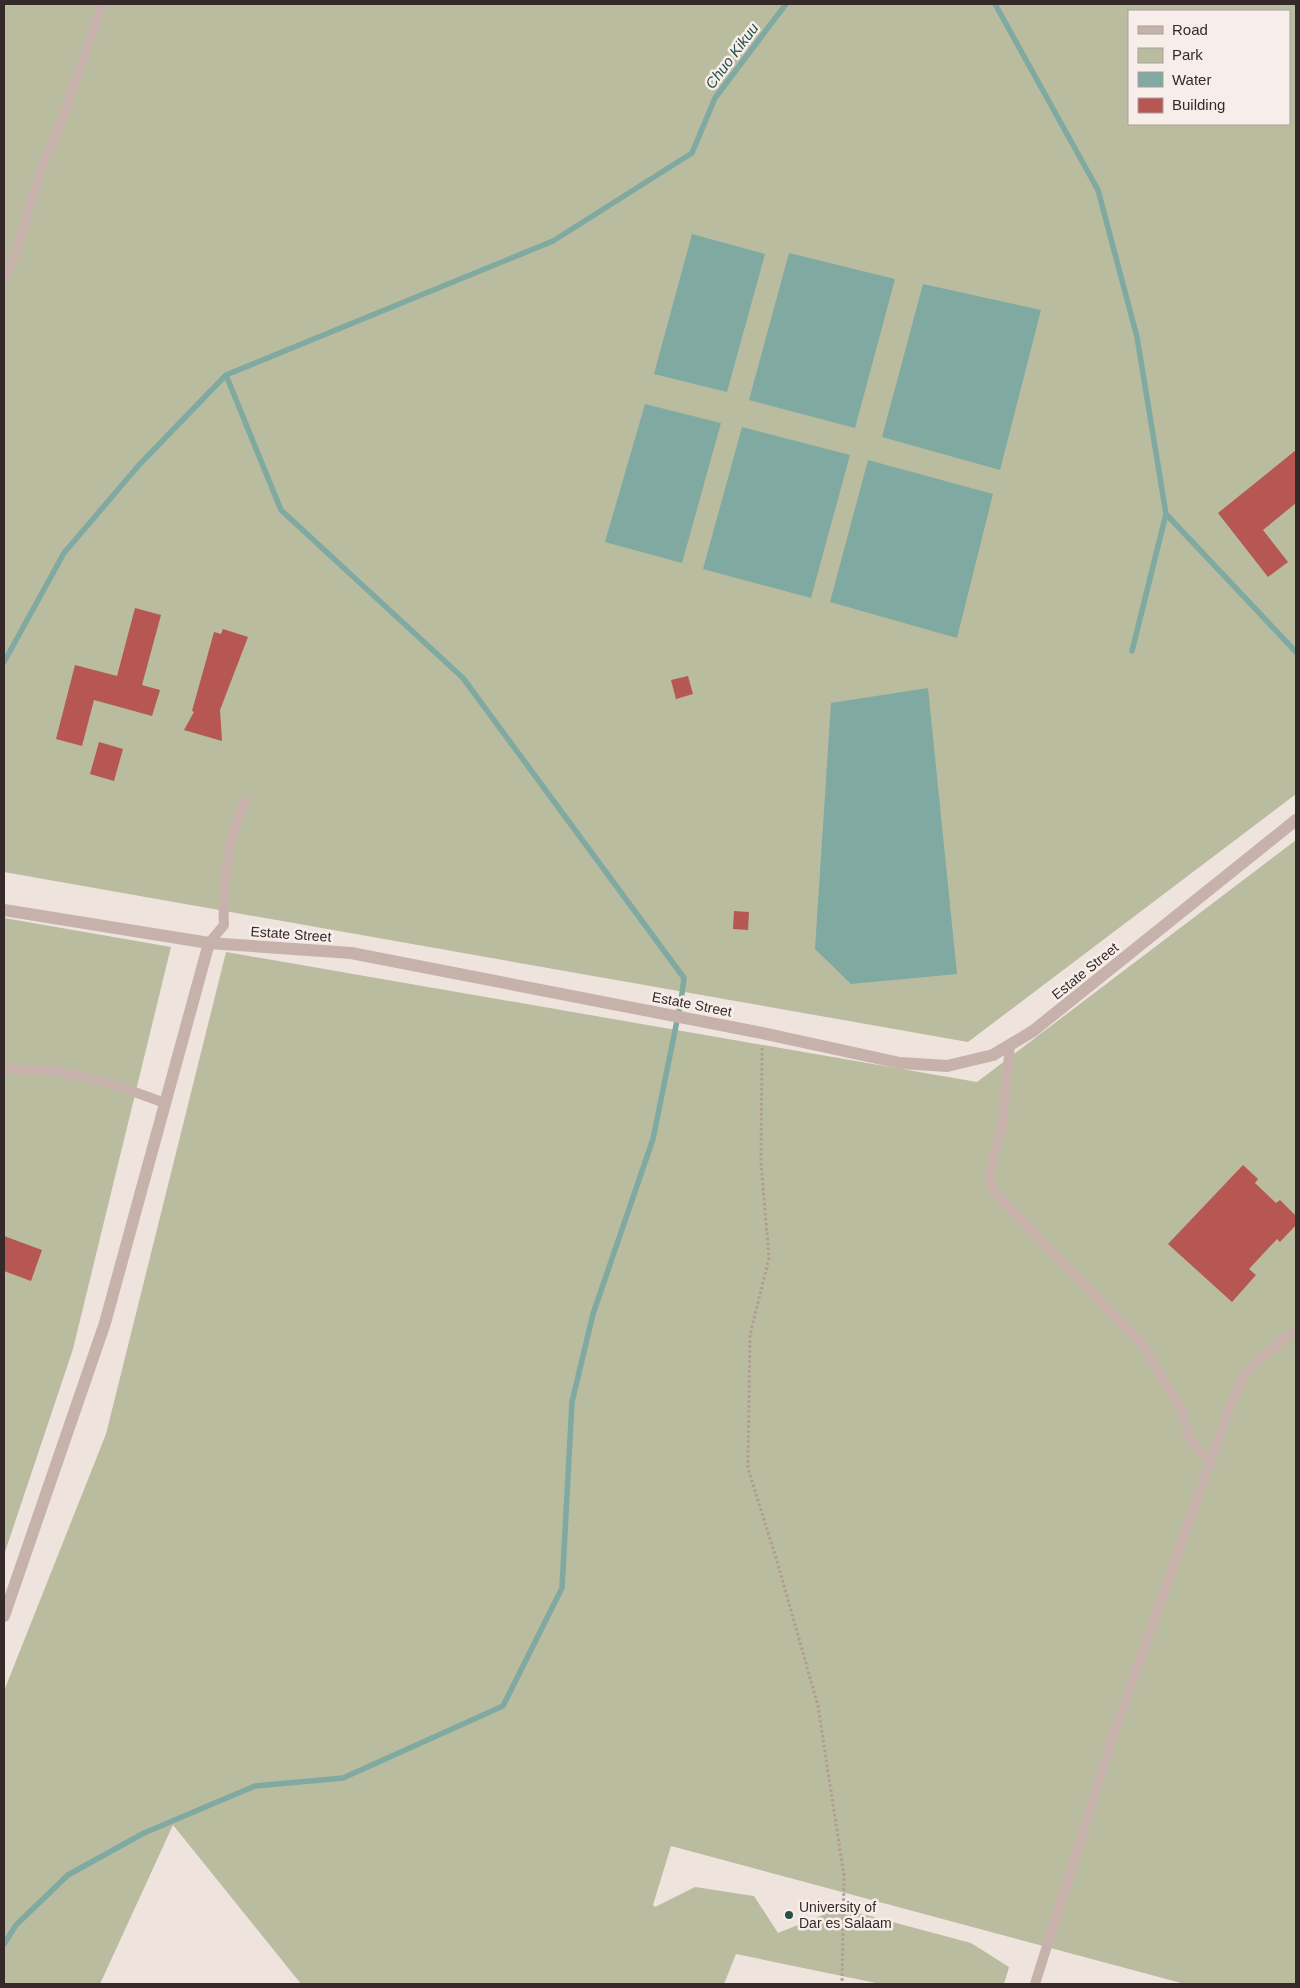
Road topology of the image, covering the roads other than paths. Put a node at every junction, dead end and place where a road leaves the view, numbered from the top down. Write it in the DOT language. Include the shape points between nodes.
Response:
graph roads {
  1 [pos="102,4"];
  2 [pos="4,278"];
  3 [pos="245,801"];
  4 [pos="1296,820"];
  5 [pos="4,910"];
  6 [pos="209,943"];
  7 [pos="1010,1045"];
  8 [pos="4,1069"];
  9 [pos="165,1103"];
  10 [pos="1296,1330"];
  11 [pos="1210,1459"];
  12 [pos="4,1616"];
  13 [pos="1035,1984"];
  1 -- 2 [label="lane" via="66,109 40,172 16,252"];
  3 -- 6 [label="lane" via="230,846 223,898 224,925"];
  4 -- 7 [label="street, Estate Street" via="1033,1031"];
  5 -- 6 [label="street, Estate Street"];
  6 -- 7 [label="street, Estate Street" via="351,953 900,1063 947,1066 993,1055"];
  6 -- 9 [label="street"];
  7 -- 11 [label="lane" via="1002,1126 989,1173 994,1192 1142,1344 1182,1411 1195,1447"];
  8 -- 9 [label="lane" via="57,1071 115,1085"];
  9 -- 12 [label="street" via="105,1323"];
  10 -- 11 [label="lane" via="1244,1375"];
  11 -- 13 [label="lane" via="1114,1733"];
}
